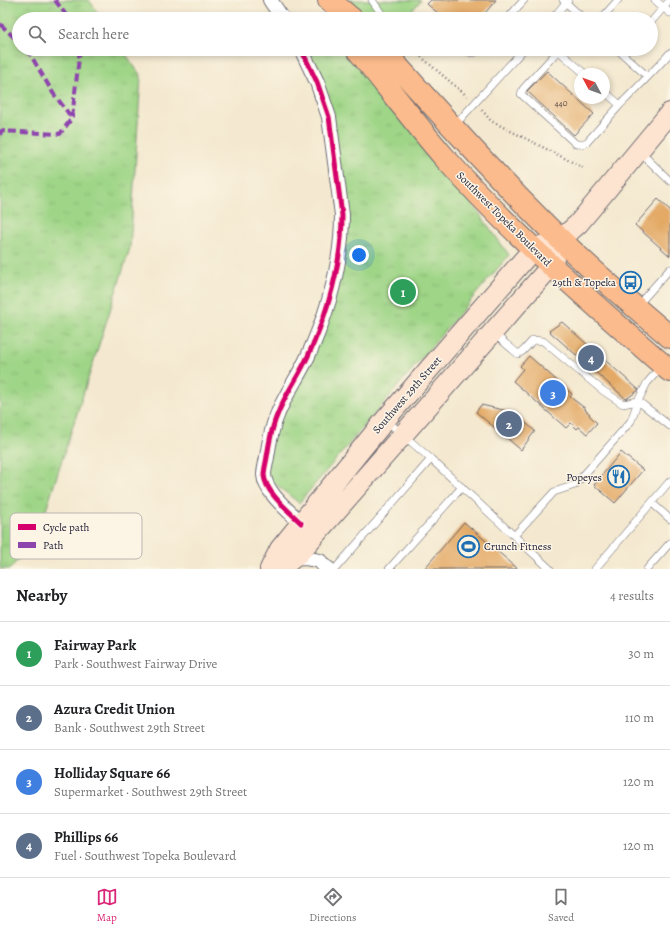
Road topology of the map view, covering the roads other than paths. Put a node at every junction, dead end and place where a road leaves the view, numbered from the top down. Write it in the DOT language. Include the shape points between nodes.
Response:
graph roads {
  1 [pos="270,0"];
  2 [pos="328,0"];
  3 [pos="372,0"];
  4 [pos="524,0"];
  5 [pos="618,0"];
  6 [pos="655,0"];
  7 [pos="670,0"];
  8 [pos="566,1"];
  9 [pos="664,8"];
  10 [pos="278,12"];
  11 [pos="333,12"];
  12 [pos="343,12"];
  13 [pos="380,12"];
  14 [pos="514,12"];
  15 [pos="557,12"];
  16 [pos="577,12"];
  17 [pos="607,12"];
  18 [pos="670,13"];
  19 [pos="658,14"];
  20 [pos="670,53"];
  21 [pos="304,56"];
  22 [pos="363,56"];
  23 [pos="388,56"];
  24 [pos="518,56"];
  25 [pos="553,56"];
  26 [pos="566,56"];
  27 [pos="627,56"];
  28 [pos="579,68"];
  29 [pos="647,76"];
  30 [pos="610,96"];
  31 [pos="620,105"];
  32 [pos="666,121"];
  33 [pos="453,127"];
  34 [pos="638,151"];
  35 [pos="670,181"];
  36 [pos="561,239"];
  37 [pos="533,249"];
  38 [pos="551,266"];
  39 [pos="670,269"];
  40 [pos="636,307"];
  41 [pos="493,332"];
  42 [pos="670,337"];
  43 [pos="666,368"];
  44 [pos="638,401"];
  45 [pos="385,420"];
  46 [pos="670,426"];
  47 [pos="402,435"];
  48 [pos="431,459"];
  49 [pos="670,481"];
  50 [pos="462,487"];
  51 [pos="652,503"];
  52 [pos="670,519"];
  53 [pos="301,523"];
  54 [pos="514,536"];
  55 [pos="670,543"];
  56 [pos="286,564"];
  57 [pos="270,569"];
  58 [pos="329,569"];
  59 [pos="335,569"];
  60 [pos="389,569"];
  61 [pos="550,569"];
  62 [pos="595,569"];
  63 [pos="647,569"];
  1 -- 10 [label="street"];
  2 -- 11 [label="main road"];
  2 -- 12 [label="main road"];
  3 -- 13 [label="lane"];
  4 -- 14 [label="lane"];
  5 -- 17 [label="lane"];
  6 -- 9 [label="lane"];
  7 -- 9 [label="lane"];
  8 -- 15 [label="lane"];
  8 -- 16 [label="lane"];
  9 -- 18 [label="lane"];
  9 -- 19 [label="lane"];
  20 -- 29 [label="lane"];
  21 -- 53 [label="street" via="329,117 342,231 338,263 320,328 278,413 268,447 264,475 272,494"];
  22 -- 37 [label="main road, Southwest Topeka Boulevard" via="445,158"];
  23 -- 33 [label="main road"];
  24 -- 33 [label="lane"];
  25 -- 31 [label="lane" via="523,89 522,94 576,144 588,142"];
  26 -- 28 [label="lane"];
  27 -- 29 [label="lane"];
  29 -- 31 [label="lane"];
  30 -- 31 [label="lane"];
  32 -- 34 [label="main road, Southwest 29th Street"];
  33 -- 36 [label="main road"];
  34 -- 35 [label="lane"];
  34 -- 36 [label="main road, Southwest 29th Street" via="578,224"];
  36 -- 37 [label="main road, Southwest 29th Street"];
  36 -- 38 [label="main road, Southwest 29th Street"];
  36 -- 40 [label="main road"];
  37 -- 38 [label="main road, Southwest Topeka Boulevard"];
  37 -- 45 [label="main road, Southwest 29th Street"];
  38 -- 41 [label="main road, Southwest 29th Street"];
  38 -- 43 [label="main road, Southwest Topeka Boulevard"];
  39 -- 40 [label="lane"];
  40 -- 42 [label="main road"];
  41 -- 44 [label="lane" via="518,354 533,340 543,341 623,404"];
  41 -- 47 [label="main road, Southwest 29th Street"];
  43 -- 44 [label="lane" via="647,383"];
  44 -- 46 [label="lane"];
  44 -- 54 [label="lane" via="631,421 575,485 554,492"];
  45 -- 47 [label="lane"];
  45 -- 53 [label="main road, Southwest 29th Street"];
  47 -- 48 [label="lane"];
  47 -- 56 [label="main road, Southwest 29th Street" via="299,553"];
  48 -- 50 [label="lane"];
  48 -- 59 [label="lane"];
  49 -- 51 [label="lane"];
  50 -- 54 [label="lane"];
  50 -- 60 [label="lane"];
  51 -- 52 [label="lane"];
  51 -- 62 [label="lane"];
  53 -- 57 [label="main road, Southwest 29th Street" via="280,549"];
  54 -- 61 [label="lane"];
  55 -- 63 [label="lane"];
  56 -- 58 [label="street" via="305,558 320,561"];
}
